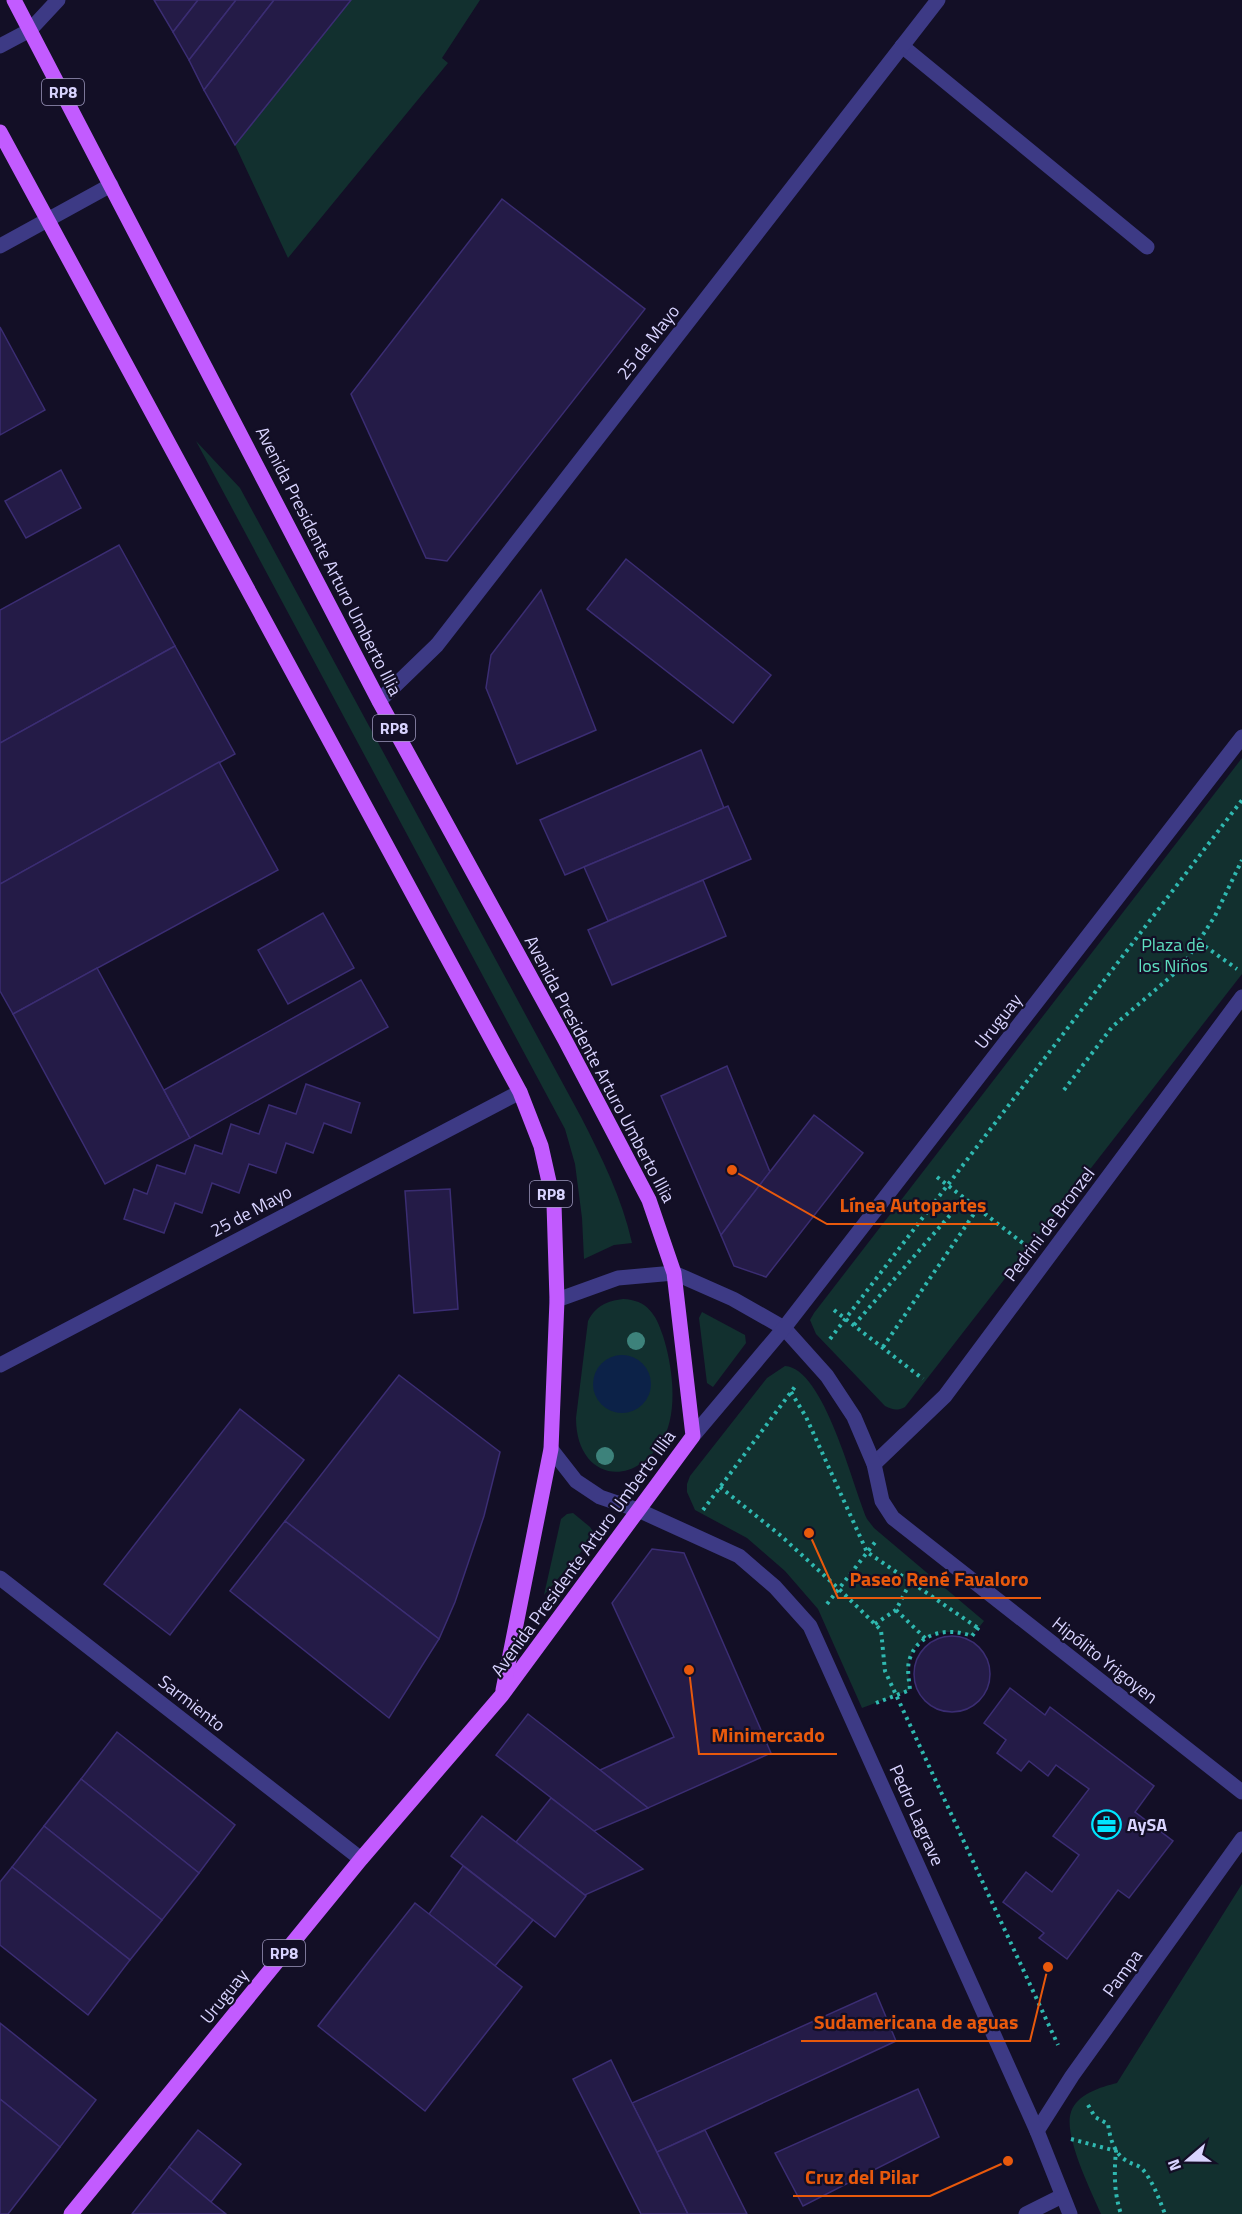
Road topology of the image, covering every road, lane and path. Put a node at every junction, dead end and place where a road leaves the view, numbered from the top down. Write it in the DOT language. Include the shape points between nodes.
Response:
graph roads {
  1 [pos="14,0"];
  2 [pos="58,0"];
  3 [pos="938,0"];
  4 [pos="30,30"];
  5 [pos="0,46"];
  6 [pos="902,46"];
  7 [pos="0,132"];
  8 [pos="111,184"];
  9 [pos="46,221"];
  10 [pos="0,246"];
  11 [pos="1147,247"];
  12 [pos="379,701"];
  13 [pos="1242,737"];
  14 [pos="1242,800"];
  15 [pos="1242,860"];
  16 [pos="1199,942"];
  17 [pos="1242,972"];
  18 [pos="1242,997"];
  19 [pos="1064,1090"];
  20 [pos="520,1092"];
  21 [pos="915,1160"];
  22 [pos="948,1185"];
  23 [pos="964,1198"];
  24 [pos="978,1208"];
  25 [pos="1045,1261"];
  26 [pos="674,1273"];
  27 [pos="812,1293"];
  28 [pos="556,1300"];
  29 [pos="846,1319"];
  30 [pos="854,1325"];
  31 [pos="784,1328"];
  32 [pos="883,1347"];
  33 [pos="813,1361"];
  34 [pos="0,1365"];
  35 [pos="945,1396"];
  36 [pos="693,1436"];
  37 [pos="551,1449"];
  38 [pos="874,1464"];
  39 [pos="720,1487"];
  40 [pos="638,1510"];
  41 [pos="893,1518"];
  42 [pos="687,1532"];
  43 [pos="0,1578"];
  44 [pos="911,1581"];
  45 [pos="839,1588"];
  46 [pos="999,1602"];
  47 [pos="896,1610"];
  48 [pos="875,1624"];
  49 [pos="810,1626"];
  50 [pos="926,1639"];
  51 [pos="897,1694"];
  52 [pos="502,1695"];
  53 [pos="850,1713"];
  54 [pos="1242,1792"];
  55 [pos="1242,1839"];
  56 [pos="361,1859"];
  57 [pos="1072,2076"];
  58 [pos="1037,2131"];
  59 [pos="1116,2151"];
  60 [pos="1062,2196"];
  61 [pos="71,2214"];
  62 [pos="1026,2214"];
  63 [pos="1070,2214"];
  64 [pos="1121,2214"];
  65 [pos="1165,2214"];
  1 -- 4 [label="main road, Avenida Presidente Arturo Umberto Illia / RP8"];
  2 -- 4 [label="street"];
  3 -- 6 [label="street, 25 de Mayo"];
  4 -- 5 [label="street"];
  4 -- 8 [label="main road, Avenida Presidente Arturo Umberto Illia / RP8"];
  6 -- 11 [label="street"];
  6 -- 12 [label="street, 25 de Mayo" via="437,645"];
  7 -- 9 [label="main road, Avenida Presidente Arturo Umberto Illia / RP8"];
  8 -- 9 [label="street"];
  8 -- 12 [label="main road, Avenida Presidente Arturo Umberto Illia / RP8"];
  9 -- 10 [label="street"];
  9 -- 20 [label="main road, Avenida Presidente Arturo Umberto Illia / RP8"];
  12 -- 26 [label="main road, Avenida Presidente Arturo Umberto Illia / RP8" via="650,1200"];
  13 -- 21 [label="street, Uruguay"];
  14 -- 22 [label="path"];
  15 -- 16 [label="path"];
  16 -- 17 [label="path"];
  16 -- 19 [label="path" via="1182,967 1112,1027"];
  18 -- 25 [label="street, Pedrini de Bronzel"];
  20 -- 28 [label="main road, Avenida Presidente Arturo Umberto Illia / RP8" via="541,1146 554,1204"];
  20 -- 34 [label="street, 25 de Mayo"];
  21 -- 22 [label="path"];
  21 -- 27 [label="street, Uruguay"];
  22 -- 23 [label="path"];
  22 -- 29 [label="path"];
  23 -- 24 [label="path"];
  23 -- 30 [label="path"];
  24 -- 25 [label="path"];
  24 -- 32 [label="path"];
  25 -- 35 [label="street, Pedrini de Bronzel"];
  26 -- 28 [label="street" via="618,1278"];
  26 -- 31 [label="street, Hipólito Yrigoyen" via="733,1299"];
  26 -- 36 [label="main road, Avenida Presidente Arturo Umberto Illia / RP8"];
  27 -- 29 [label="path"];
  27 -- 31 [label="street, Uruguay"];
  28 -- 37 [label="main road, Avenida Presidente Arturo Umberto Illia / RP8"];
  29 -- 30 [label="path"];
  29 -- 33 [label="path"];
  30 -- 32 [label="path"];
  31 -- 33 [label="street, Hipólito Yrigoyen"];
  31 -- 36 [label="street, Uruguay"];
  32 -- 35 [label="path"];
  33 -- 38 [label="street, Hipólito Yrigoyen" via="854,1417"];
  33 -- 39 [label="path"];
  35 -- 38 [label="street, Pedrini de Bronzel"];
  36 -- 40 [label="main road, Avenida Presidente Arturo Umberto Illia / RP8"];
  37 -- 40 [label="street, Pedro Lagrave" via="576,1481 600,1497"];
  37 -- 52 [label="main road, Avenida Presidente Arturo Umberto Illia / RP8"];
  38 -- 41 [label="street, Hipólito Yrigoyen" via="882,1501"];
  39 -- 42 [label="path"];
  39 -- 45 [label="path"];
  40 -- 42 [label="street, Pedro Lagrave"];
  40 -- 52 [label="main road, Avenida Presidente Arturo Umberto Illia / RP8"];
  41 -- 45 [label="path"];
  41 -- 46 [label="street, Hipólito Yrigoyen"];
  42 -- 49 [label="street, Pedro Lagrave" via="739,1556 775,1587"];
  43 -- 56 [label="street, Sarmiento"];
  44 -- 47 [label="path"];
  45 -- 48 [label="path"];
  45 -- 49 [label="path"];
  46 -- 50 [label="path" via="972,1636 944,1630"];
  46 -- 54 [label="street, Hipólito Yrigoyen"];
  47 -- 48 [label="path"];
  47 -- 50 [label="path"];
  48 -- 51 [label="path" via="880,1630 885,1671"];
  49 -- 53 [label="street, Pedro Lagrave"];
  50 -- 51 [label="path" via="909,1661 910,1690"];
  51 -- 53 [label="path"];
  51 -- 57 [label="path"];
  52 -- 56 [label="main road, Uruguay / RP8"];
  53 -- 58 [label="street, Pedro Lagrave"];
  55 -- 57 [label="street, Pampa"];
  56 -- 61 [label="main road, Uruguay / RP8"];
  57 -- 58 [label="street, Pampa"];
  57 -- 59 [label="path" via="1095,2117 1108,2124"];
  58 -- 59 [label="path"];
  58 -- 60 [label="street, Pedro Lagrave"];
  59 -- 64 [label="path" via="1116,2200"];
  59 -- 65 [label="path" via="1142,2168"];
  60 -- 62 [label="street"];
  60 -- 63 [label="street, Pedro Lagrave"];
}
